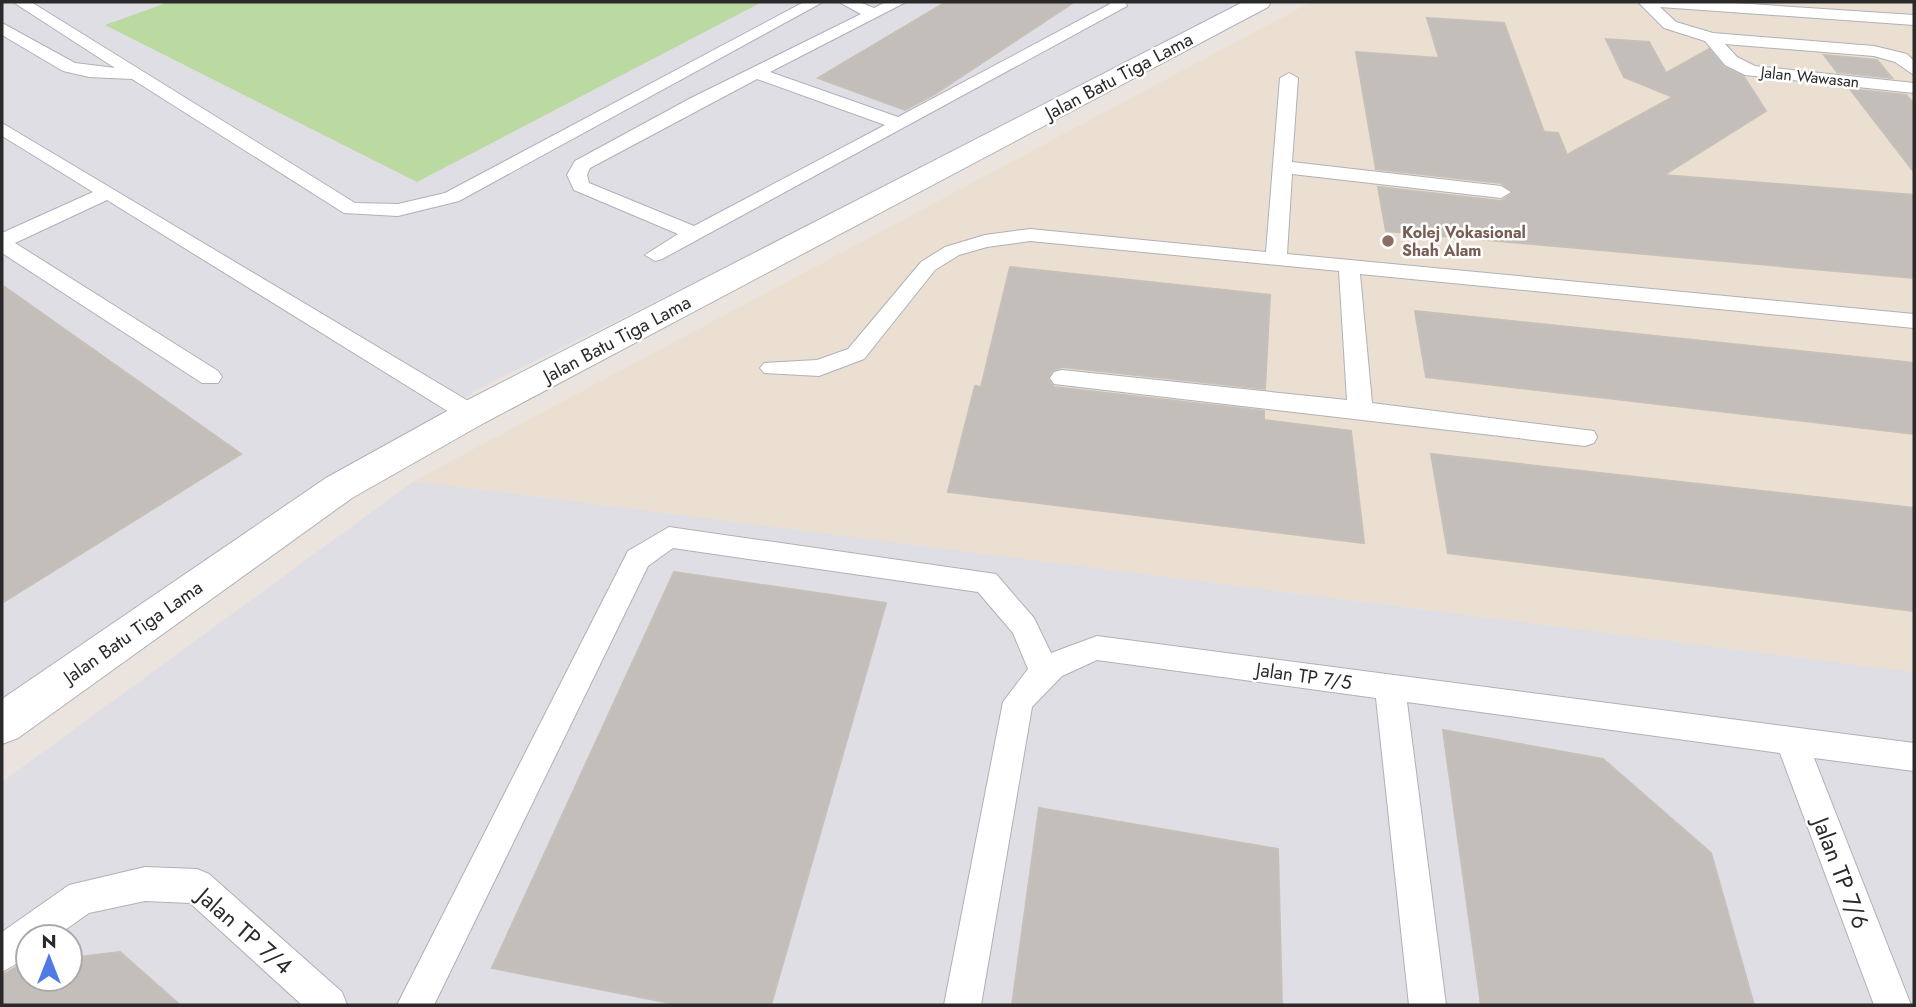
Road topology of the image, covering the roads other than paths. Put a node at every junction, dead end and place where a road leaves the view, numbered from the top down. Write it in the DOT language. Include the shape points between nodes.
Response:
graph roads {
  1 [pos="21,2"];
  2 [pos="815,2"];
  3 [pos="847,2"];
  4 [pos="898,2"];
  5 [pos="1117,2"];
  6 [pos="1261,2"];
  7 [pos="1646,2"];
  8 [pos="1658,2"];
  9 [pos="1684,3"];
  10 [pos="873,13"];
  11 [pos="1914,20"];
  12 [pos="2,28"];
  13 [pos="1711,38"];
  14 [pos="1914,70"];
  15 [pos="757,73"];
  16 [pos="137,74"];
  17 [pos="1289,78"];
  18 [pos="1914,88"];
  19 [pos="900,124"];
  20 [pos="5,134"];
  21 [pos="1282,167"];
  22 [pos="1501,192"];
  23 [pos="107,193"];
  24 [pos="695,234"];
  25 [pos="2,243"];
  26 [pos="656,256"];
  27 [pos="1276,258"];
  28 [pos="1349,266"];
  29 [pos="1914,321"];
  30 [pos="772,368"];
  31 [pos="210,377"];
  32 [pos="1062,378"];
  33 [pos="1360,410"];
  34 [pos="471,414"];
  35 [pos="1585,437"];
  36 [pos="1044,671"];
  37 [pos="1390,687"];
  38 [pos="2,724"];
  39 [pos="1791,740"];
  40 [pos="1914,757"];
  41 [pos="2,954"];
  42 [pos="329,1005"];
  43 [pos="415,1005"];
  44 [pos="962,1005"];
  45 [pos="1427,1005"];
  46 [pos="1892,1005"];
  1 -- 16 [label="lane"];
  2 -- 16 [label="lane" via="452,197 398,210 351,209"];
  3 -- 10 [label="lane"];
  4 -- 10 [label="lane"];
  5 -- 19 [label="lane" via="1119,6"];
  6 -- 34 [label="main road, Jalan Batu Tiga Lama"];
  7 -- 13 [label="lane, Jalan Wawasan" via="1670,25"];
  8 -- 9 [label="lane"];
  9 -- 11 [label="lane"];
  10 -- 15 [label="lane"];
  12 -- 16 [label="lane" via="69,67"];
  13 -- 14 [label="lane" via="1874,51 1901,58"];
  13 -- 18 [label="lane, Jalan Wawasan" via="1731,61 1751,71"];
  15 -- 19 [label="lane"];
  15 -- 24 [label="lane" via="582,165 577,175 581,186"];
  17 -- 21 [label="lane"];
  19 -- 24 [label="lane"];
  20 -- 23 [label="lane"];
  21 -- 22 [label="lane"];
  21 -- 27 [label="lane"];
  23 -- 25 [label="lane"];
  23 -- 34 [label="lane"];
  24 -- 26 [label="lane"];
  25 -- 31 [label="lane"];
  27 -- 28 [label="lane"];
  27 -- 30 [label="lane" via="1030,235 985,241 952,251 928,265 856,354 819,368"];
  28 -- 29 [label="lane"];
  28 -- 33 [label="lane"];
  32 -- 33 [label="lane"];
  33 -- 35 [label="lane"];
  34 -- 38 [label="main road, Jalan Batu Tiga Lama" via="339,488"];
  36 -- 37 [label="lane, Jalan TP 7/5" via="1097,648"];
  36 -- 43 [label="lane" via="1024,626 986,583 669,537 638,559"];
  36 -- 44 [label="lane, Jalan TP 7/5" via="1018,702"];
  37 -- 39 [label="lane, Jalan TP 7/5"];
  37 -- 45 [label="lane"];
  39 -- 40 [label="lane, Jalan TP 7/5"];
  39 -- 46 [label="lane, Jalan TP 7/6"];
  41 -- 42 [label="lane, Jalan TP 7/4" via="81,897 145,884 197,886"];
}
